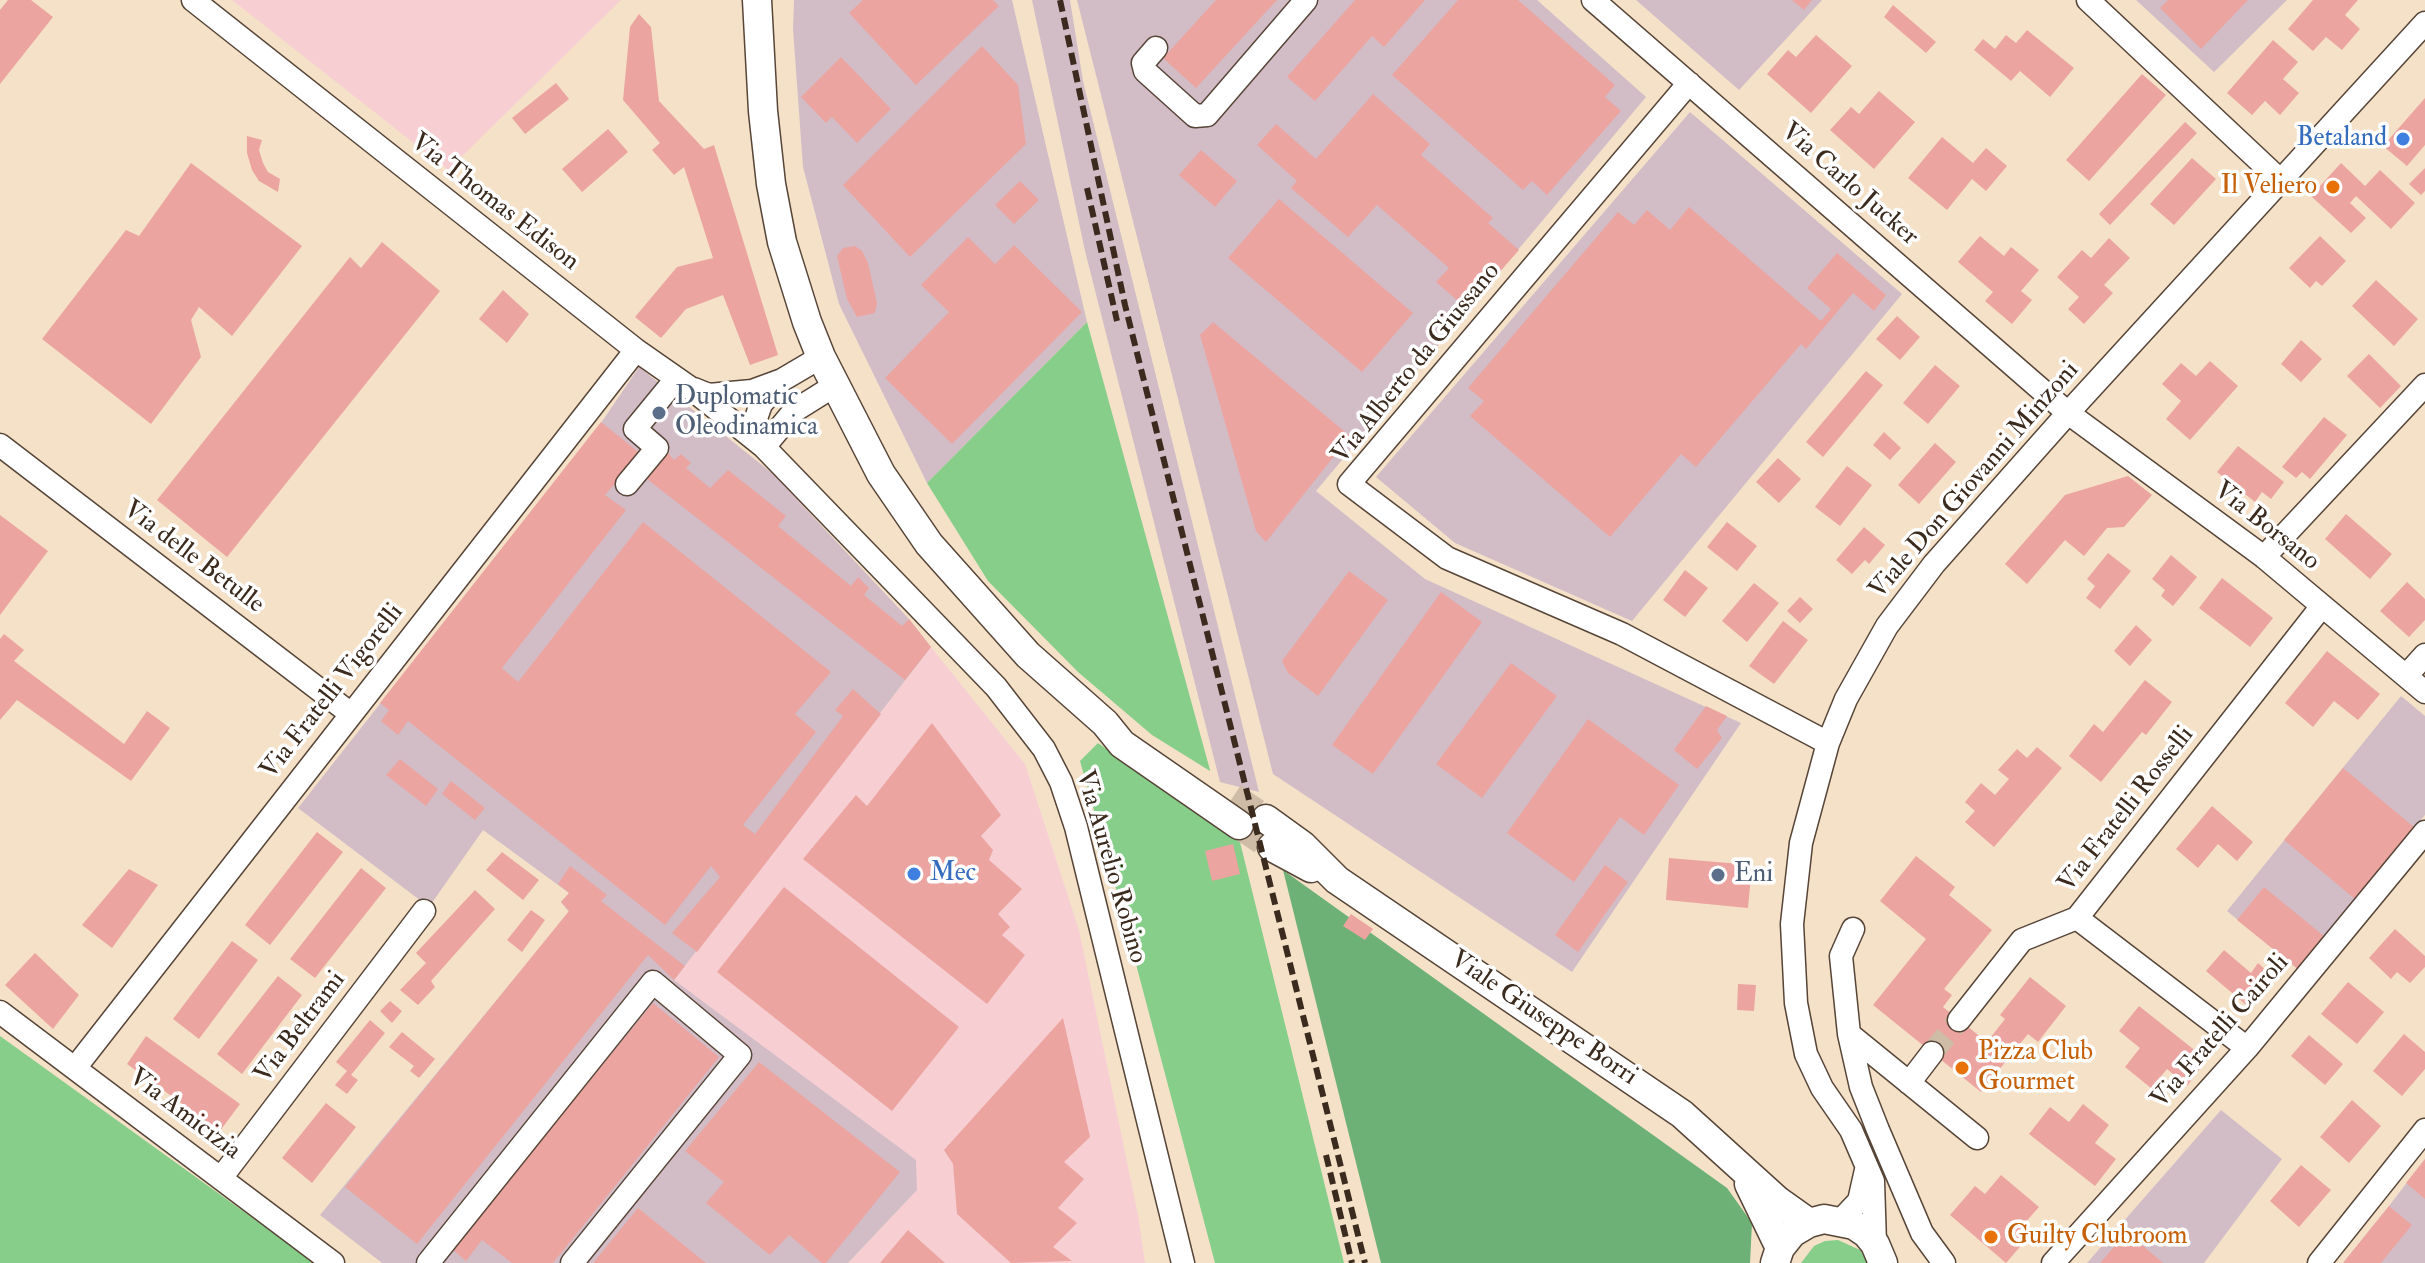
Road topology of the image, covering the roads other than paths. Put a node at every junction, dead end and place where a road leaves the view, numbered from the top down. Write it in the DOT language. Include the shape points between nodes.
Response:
graph roads {
  1 [pos="193,0"];
  2 [pos="757,0"];
  3 [pos="1306,0"];
  4 [pos="1593,0"];
  5 [pos="2088,0"];
  6 [pos="2425,23"];
  7 [pos="1156,48"];
  8 [pos="1689,83"];
  9 [pos="2281,181"];
  10 [pos="636,350"];
  11 [pos="821,357"];
  12 [pos="782,380"];
  13 [pos="682,383"];
  14 [pos="2425,385"];
  15 [pos="834,386"];
  16 [pos="2068,413"];
  17 [pos="0,445"];
  18 [pos="764,447"];
  19 [pos="627,484"];
  20 [pos="2264,557"];
  21 [pos="2322,606"];
  22 [pos="2425,655"];
  23 [pos="2406,676"];
  24 [pos="2425,692"];
  25 [pos="351,714"];
  26 [pos="1105,723"];
  27 [pos="1828,743"];
  28 [pos="1233,797"];
  29 [pos="2425,832"];
  30 [pos="1272,847"];
  31 [pos="1337,880"];
  32 [pos="424,911"];
  33 [pos="2077,918"];
  34 [pos="1853,929"];
  35 [pos="0,1012"];
  36 [pos="1959,1020"];
  37 [pos="1849,1034"];
  38 [pos="2247,1048"];
  39 [pos="1932,1053"];
  40 [pos="75,1068"];
  41 [pos="1909,1083"];
  42 [pos="2425,1130"];
  43 [pos="1977,1138"];
  44 [pos="1866,1161"];
  45 [pos="1741,1169"];
  46 [pos="1897,1176"];
  47 [pos="221,1178"];
  48 [pos="1875,1214"];
  49 [pos="1840,1221"];
  50 [pos="1809,1223"];
  51 [pos="1879,1254"];
  52 [pos="1778,1255"];
  53 [pos="333,1263"];
  54 [pos="428,1263"];
  55 [pos="572,1263"];
  56 [pos="1183,1263"];
  57 [pos="1944,1263"];
  58 [pos="2053,1263"];
  59 [pos="2319,1263"];
  1 -- 10 [label="street, Via Thomas Edison"];
  2 -- 11 [label="main road, Viale Giuseppe Borri" via="761,96 775,208 789,267"];
  3 -- 7 [label="street" via="1207,115 1195,116 1145,71 1143,63"];
  4 -- 8 [label="street, Via Carlo Jucker"];
  5 -- 9 [label="street"];
  6 -- 9 [label="street, Viale Don Giovanni Minzoni"];
  8 -- 16 [label="street, Via Carlo Jucker"];
  8 -- 27 [label="street, Via Alberto da Giussano" via="1349,484 1447,558 1622,634"];
  9 -- 16 [label="street, Viale Don Giovanni Minzoni"];
  10 -- 13 [label="street, Via Thomas Edison"];
  10 -- 25 [label="street, Via Fratelli Vigorelli"];
  11 -- 12 [label="street"];
  11 -- 15 [label="main road, Viale Giuseppe Borri"];
  12 -- 13 [label="street" via="729,395 709,395"];
  12 -- 18 [label="street" via="761,404 754,424"];
  13 -- 18 [label="street, Via Thomas Edison"];
  13 -- 19 [label="street" via="635,429 657,448"];
  14 -- 20 [label="street"];
  15 -- 18 [label="street" via="794,411"];
  15 -- 26 [label="main road, Viale Giuseppe Borri" via="881,474 929,544 1018,645"];
  16 -- 20 [label="street, Via Borsano"];
  16 -- 27 [label="street, Viale Don Giovanni Minzoni" via="1934,564 1887,626"];
  17 -- 25 [label="street, Via delle Betulle"];
  18 -- 56 [label="street, Via Aurelio Robino" via="996,687 1044,749 1076,827"];
  20 -- 21 [label="street, Via Borsano"];
  21 -- 23 [label="street, Via Borsano"];
  21 -- 33 [label="street, Via Fratelli Rosselli"];
  22 -- 23 [label="street"];
  23 -- 24 [label="street, Via Borsano"];
  25 -- 40 [label="street, Via Fratelli Vigorelli"];
  26 -- 28 [label="main road, Viale Giuseppe Borri" via="1156,746"];
  26 -- 31 [label="main road, Viale Giuseppe Borri" via="1122,744 1252,822 1302,845"];
  27 -- 44 [label="street, Viale Don Giovanni Minzoni" via="1801,843 1792,924 1796,1003 1806,1054"];
  29 -- 38 [label="street, Via Fratelli Cairoli"];
  30 -- 31 [label="main road, Viale Giuseppe Borri"];
  31 -- 45 [label="main road, Viale Giuseppe Borri" via="1682,1114"];
  32 -- 47 [label="street, Via Beltrami"];
  33 -- 36 [label="street" via="2022,940"];
  33 -- 38 [label="street, Via Fratelli Rosselli"];
  34 -- 37 [label="street" via="1841,956"];
  35 -- 40 [label="street, Via Amicizia"];
  37 -- 41 [label="street"];
  37 -- 46 [label="street" via="1861,1087"];
  38 -- 58 [label="street, Via Fratelli Cairoli"];
  39 -- 41 [label="street"];
  40 -- 47 [label="street, Via Amicizia"];
  41 -- 43 [label="street"];
  42 -- 59 [label="street"];
  44 -- 48 [label="street, Viale Don Giovanni Minzoni"];
  44 -- 49 [label="street" via="1859,1201"];
  45 -- 50 [label="main road, Viale Giuseppe Borri"];
  45 -- 52 [label="main road, Viale Giuseppe Borri"];
  46 -- 48 [label="street"];
  46 -- 57 [label="street" via="1922,1233"];
  47 -- 53 [label="street, Via Amicizia"];
  48 -- 51 [label="street, Viale Don Giovanni Minzoni"];
  49 -- 50 [label="main road"];
  49 -- 51 [label="main road" via="1854,1225"];
  50 -- 52 [label="main road" via="1792,1233"];
  54 -- 55 [label="street" via="653,982 740,1055"];
}
